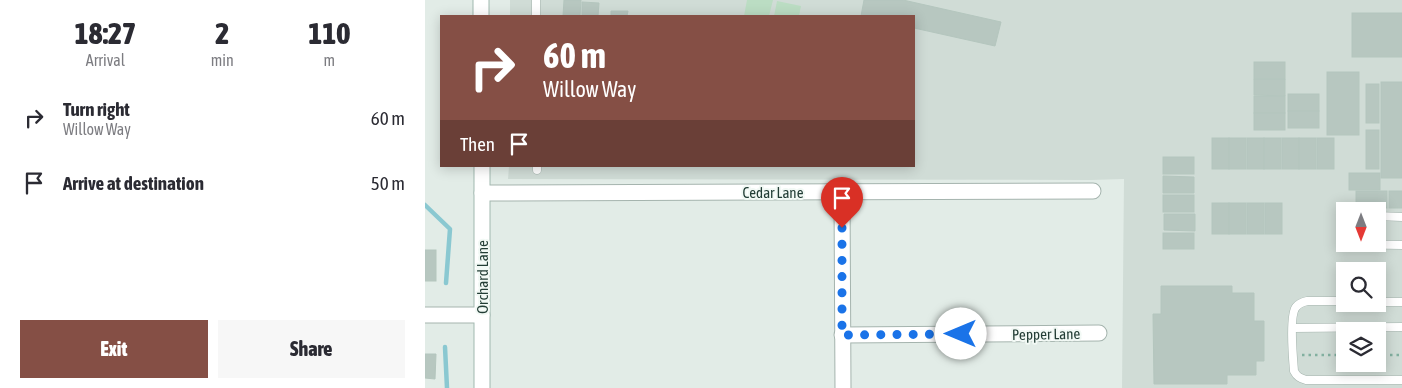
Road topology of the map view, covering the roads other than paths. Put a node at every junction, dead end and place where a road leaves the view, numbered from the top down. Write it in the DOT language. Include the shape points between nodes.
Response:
graph roads {
  1 [pos="481,0"];
  2 [pos="536,0"];
  3 [pos="481,15"];
  4 [pos="536,15"];
  5 [pos="483,167"];
  6 [pos="1093,191"];
  7 [pos="842,192"];
  8 [pos="483,193"];
  9 [pos="1386,216"];
  10 [pos="1402,217"];
  11 [pos="1386,245"];
  12 [pos="1402,245"];
  13 [pos="1336,301"];
  14 [pos="1386,302"];
  15 [pos="1402,302"];
  16 [pos="482,315"];
  17 [pos="425,316"];
  18 [pos="1402,327"];
  19 [pos="1293,328"];
  20 [pos="1099,333"];
  21 [pos="842,335"];
  22 [pos="1402,380"];
  23 [pos="482,388"];
  24 [pos="843,388"];
  1 -- 3 [label="street"];
  2 -- 4 [label="lane"];
  5 -- 8 [label="street, Orchard Lane"];
  6 -- 7 [label="street, Cedar Lane"];
  7 -- 8 [label="street, Cedar Lane"];
  7 -- 21 [label="street"];
  8 -- 16 [label="street, Orchard Lane"];
  9 -- 10 [label="lane"];
  11 -- 12 [label="lane"];
  13 -- 19 [label="lane" via="1301,303 1294,311"];
  14 -- 15 [label="lane"];
  16 -- 17 [label="street"];
  16 -- 23 [label="street, Orchard Lane"];
  18 -- 19 [label="lane"];
  19 -- 22 [label="lane" via="1294,371 1300,378"];
  20 -- 21 [label="street, Pepper Lane"];
  21 -- 24 [label="street"];
}
